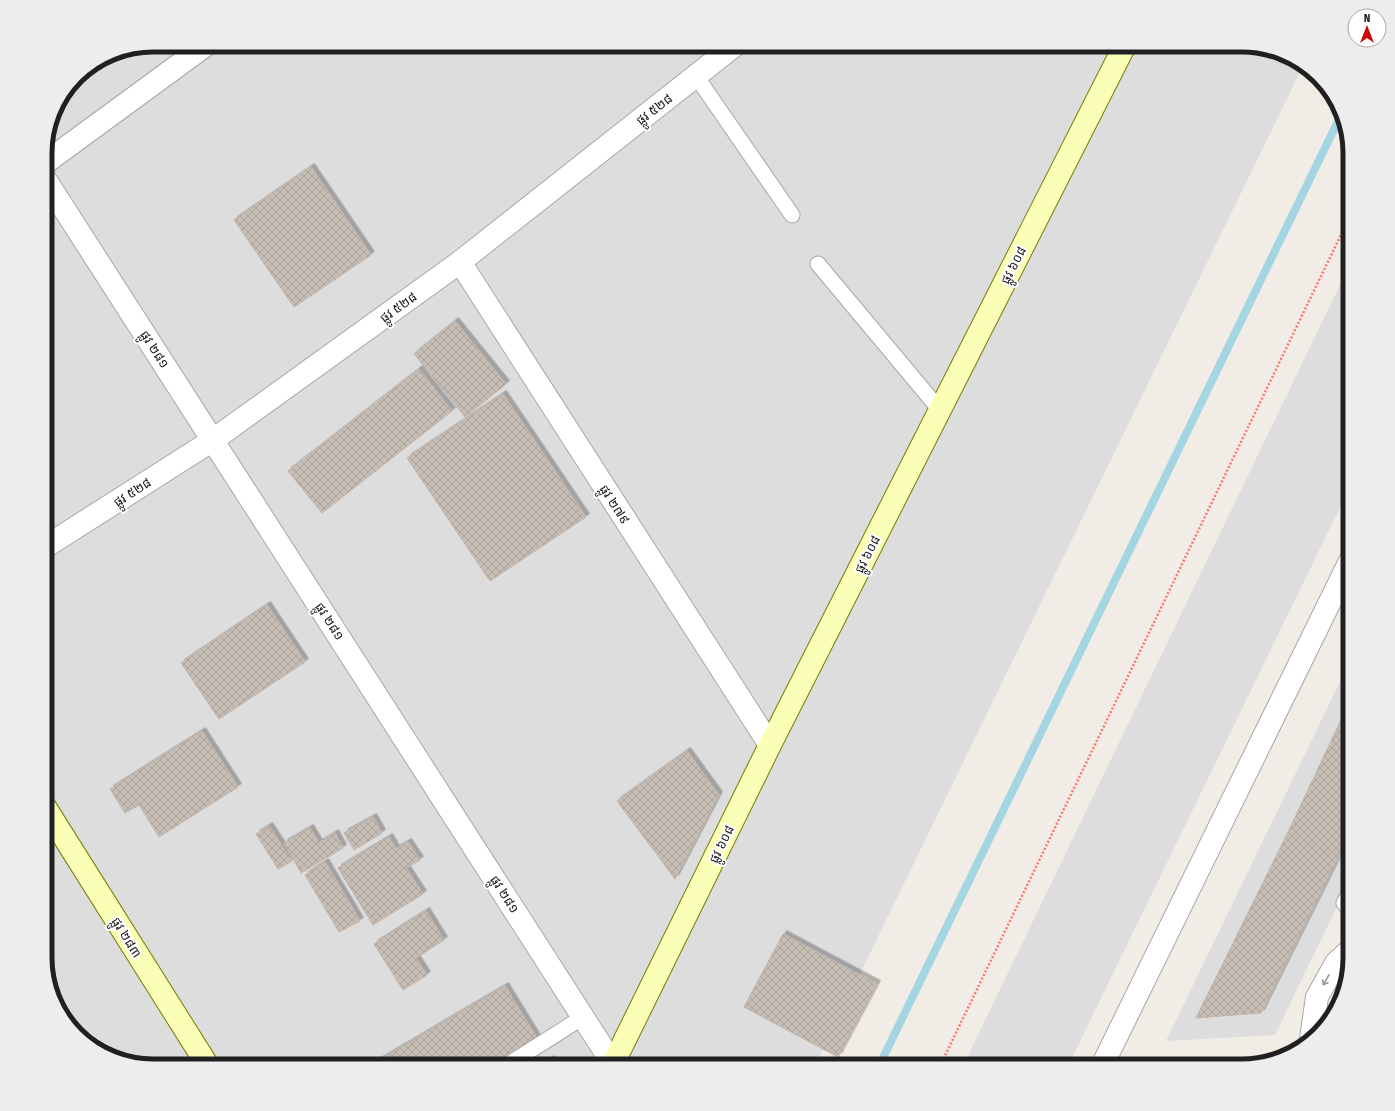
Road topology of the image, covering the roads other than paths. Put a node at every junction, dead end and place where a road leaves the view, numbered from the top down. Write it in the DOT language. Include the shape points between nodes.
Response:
graph roads {
  1 [pos="196,52"];
  2 [pos="726,52"];
  3 [pos="1121,52"];
  4 [pos="696,76"];
  5 [pos="52,158"];
  6 [pos="52,190"];
  7 [pos="792,214"];
  8 [pos="460,262"];
  9 [pos="818,264"];
  10 [pos="940,410"];
  11 [pos="213,440"];
  12 [pos="52,544"];
  13 [pos="1343,575"];
  14 [pos="770,745"];
  15 [pos="52,818"];
  16 [pos="1343,956"];
  17 [pos="583,1017"];
  18 [pos="1312,1032"];
  19 [pos="204,1059"];
  20 [pos="517,1059"];
  21 [pos="609,1059"];
  22 [pos="616,1059"];
  23 [pos="1105,1059"];
  1 -- 5 [label="street"];
  2 -- 4 [label="street, ផ្លូវ ៥២៨"];
  3 -- 10 [label="street, ផ្លូវ ៦០៨"];
  4 -- 7 [label="lane"];
  4 -- 8 [label="street, ផ្លូវ ៥២៨"];
  6 -- 11 [label="street, ផ្លូវ ២៨១"];
  8 -- 11 [label="street, ផ្លូវ ៥២៨"];
  8 -- 14 [label="street, ផ្លូវ ២៧៩"];
  9 -- 10 [label="lane"];
  10 -- 14 [label="street, ផ្លូវ ៦០៨"];
  11 -- 12 [label="street, ផ្លូវ ៥២៨"];
  11 -- 17 [label="street, ផ្លូវ ២៨១"];
  13 -- 23 [label="street"];
  14 -- 22 [label="street, ផ្លូវ ៦០៨"];
  15 -- 19 [label="street, ផ្លូវ ២៨៣"];
  16 -- 18 [label="street, one-way" via="1336,963 1317,997"];
  17 -- 20 [label="lane"];
  17 -- 21 [label="street, ផ្លូវ ២៨១"];
}
